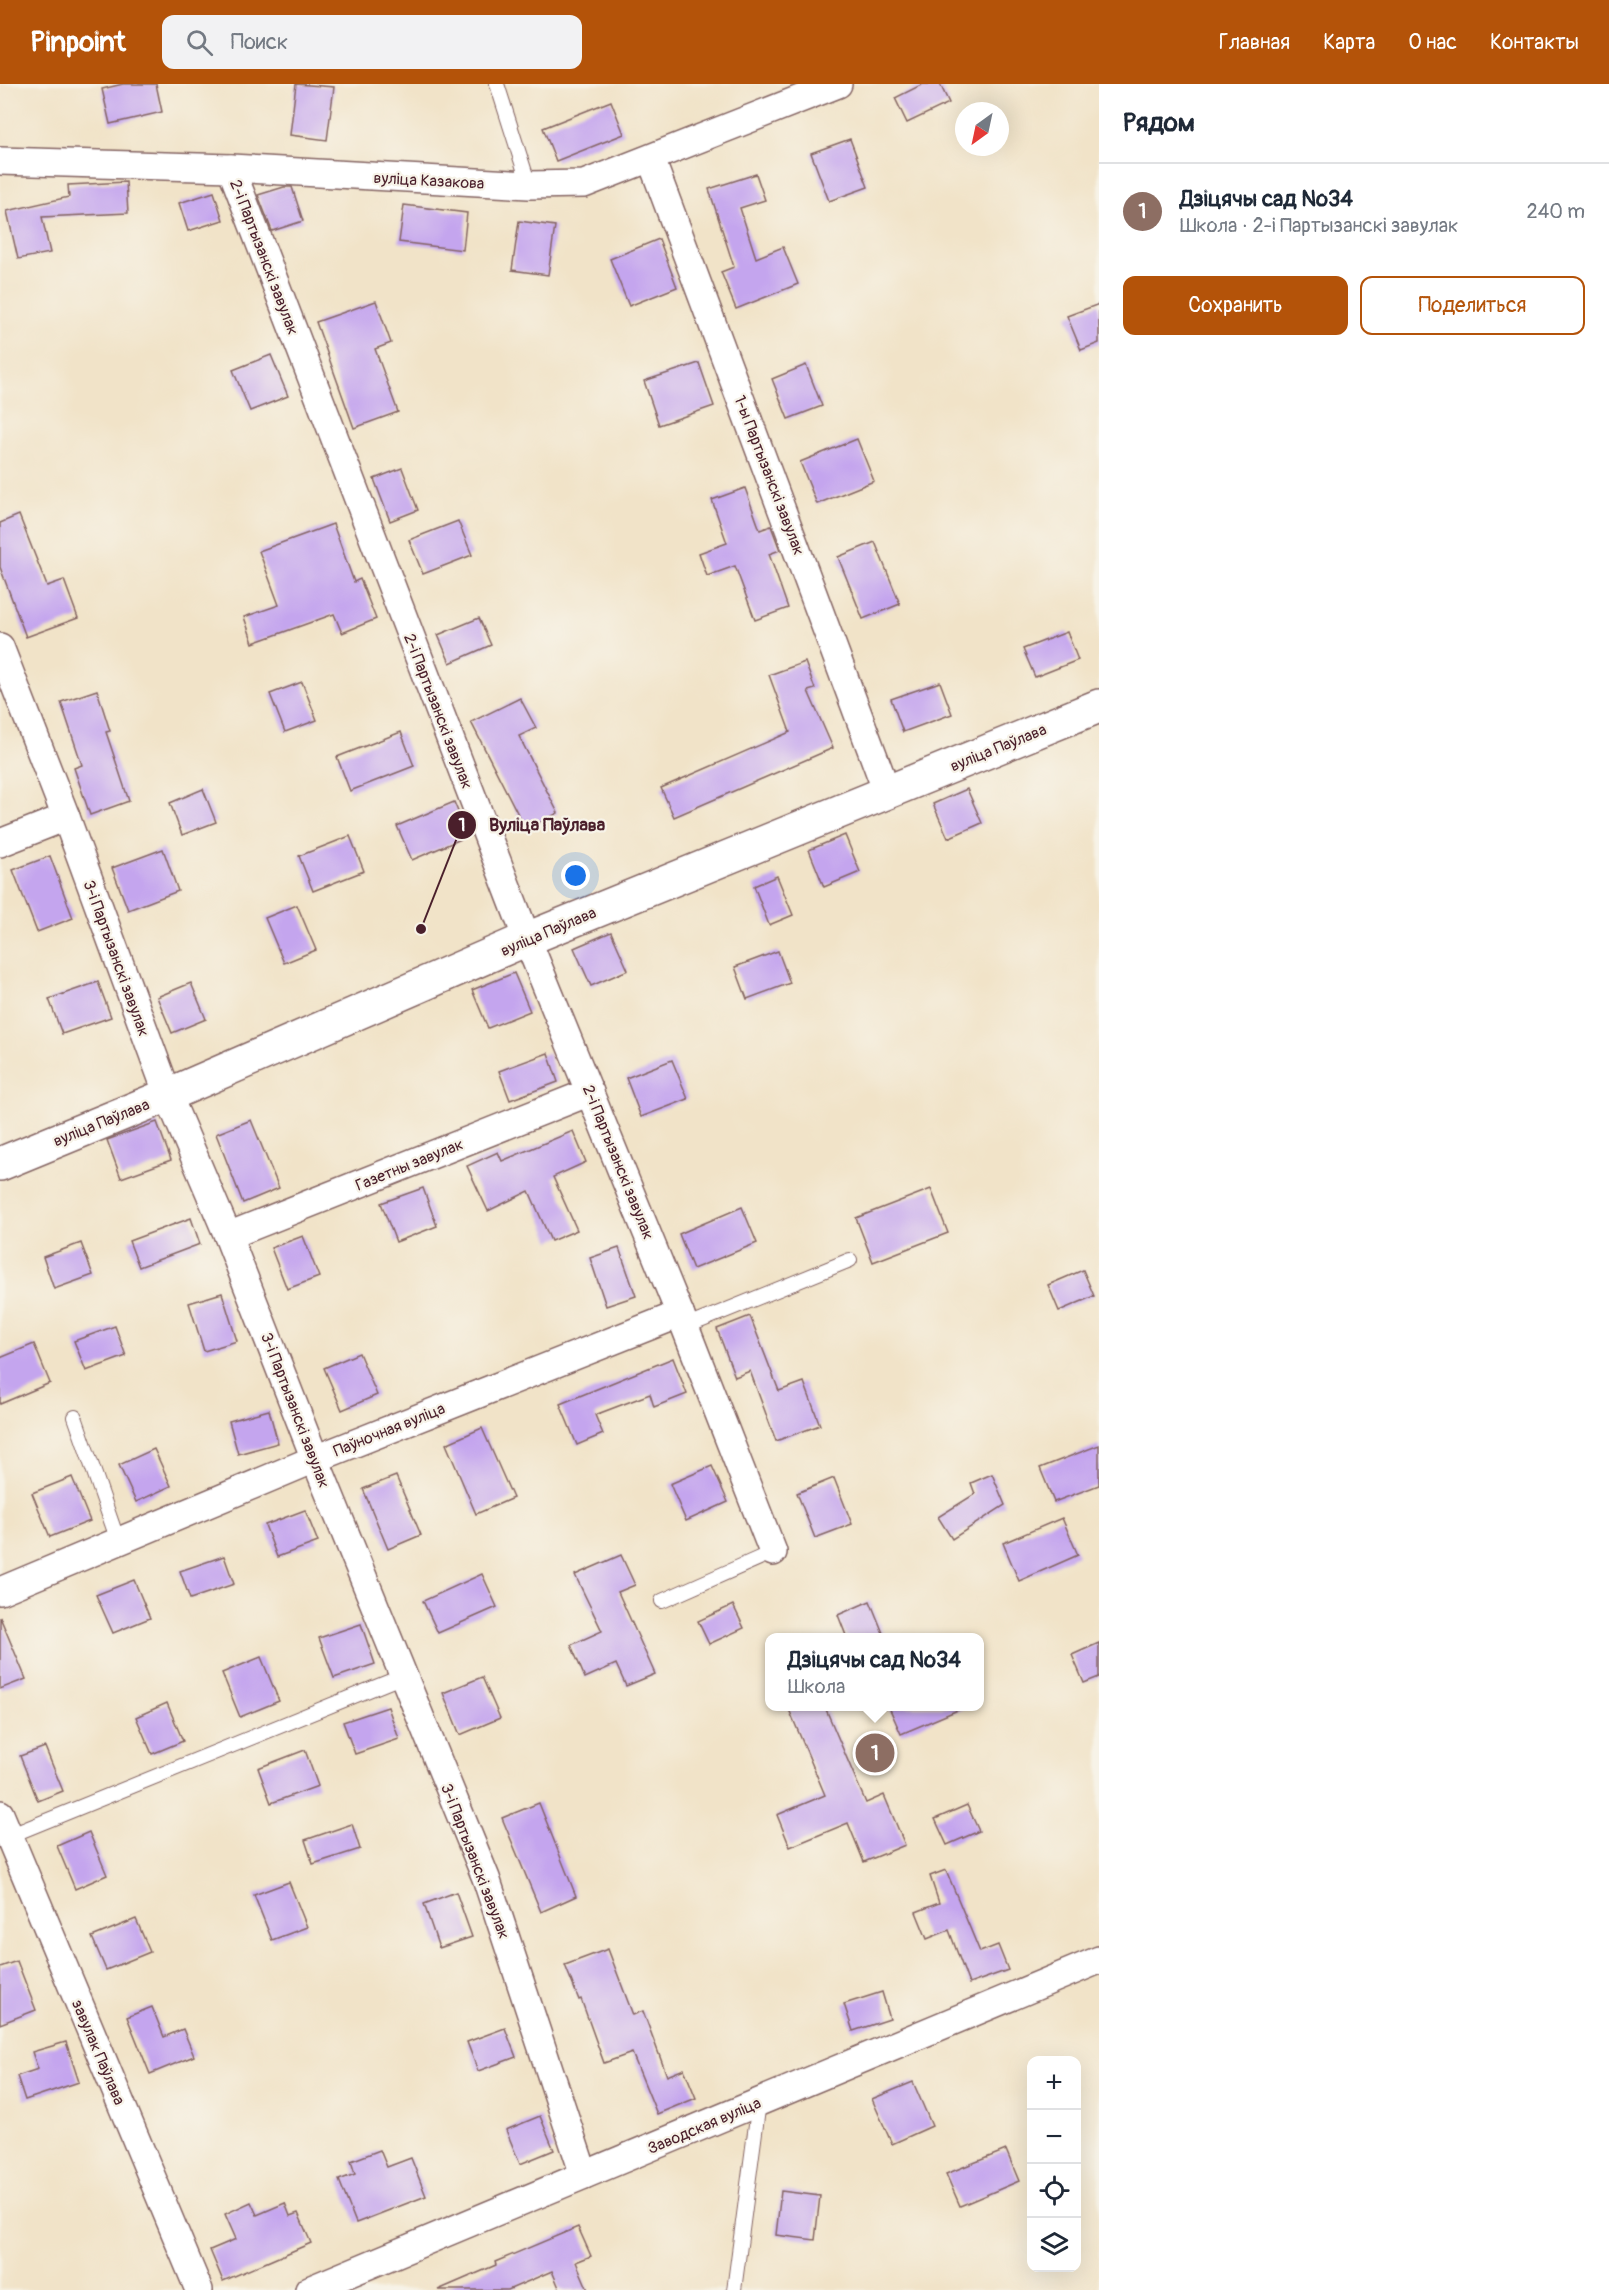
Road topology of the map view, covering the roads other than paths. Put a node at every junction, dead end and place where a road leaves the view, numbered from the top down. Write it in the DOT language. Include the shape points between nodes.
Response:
graph roads {
  1 [pos="496,84"];
  2 [pos="838,84"];
  3 [pos="651,159"];
  4 [pos="0,161"];
  5 [pos="231,168"];
  6 [pos="528,185"];
  7 [pos="0,647"];
  8 [pos="1099,706"];
  9 [pos="888,792"];
  10 [pos="66,817"];
  11 [pos="0,843"];
  12 [pos="527,939"];
  13 [pos="590,1092"];
  14 [pos="168,1095"];
  15 [pos="0,1164"];
  16 [pos="228,1236"];
  17 [pos="850,1260"];
  18 [pos="683,1320"];
  19 [pos="75,1417"];
  20 [pos="315,1459"];
  21 [pos="118,1541"];
  22 [pos="773,1552"];
  23 [pos="0,1591"];
  24 [pos="662,1601"];
  25 [pos="403,1676"];
  26 [pos="5,1825"];
  27 [pos="1099,1960"];
  28 [pos="759,2102"];
  29 [pos="584,2175"];
  30 [pos="199,2290"];
  31 [pos="309,2290"];
  32 [pos="734,2290"];
  1 -- 6 [label="lane"];
  2 -- 3 [label="street, вуліца Казакова"];
  3 -- 6 [label="street, вуліца Казакова" via="584,184"];
  3 -- 9 [label="street, 1-ы Партызанскі завулак"];
  4 -- 5 [label="street, вуліца Казакова"];
  5 -- 6 [label="street, вуліца Казакова"];
  5 -- 12 [label="street, 2-і Партызанскі завулак"];
  7 -- 10 [label="street, 3-і Партызанскі завулак"];
  8 -- 9 [label="street, вуліца Паўлава"];
  9 -- 12 [label="street, вуліца Паўлава"];
  10 -- 11 [label="street"];
  10 -- 14 [label="street, 3-і Партызанскі завулак"];
  12 -- 13 [label="street, 2-і Партызанскі завулак"];
  12 -- 14 [label="street, вуліца Паўлава"];
  13 -- 16 [label="street, Газетны завулак"];
  13 -- 18 [label="street, 2-і Партызанскі завулак"];
  14 -- 15 [label="street, вуліца Паўлава"];
  14 -- 16 [label="street, 3-і Партызанскі завулак"];
  16 -- 20 [label="street, 3-і Партызанскі завулак"];
  17 -- 18 [label="lane"];
  18 -- 20 [label="street, Паўночная вуліца"];
  18 -- 22 [label="street, 2-і Партызанскі завулак"];
  19 -- 21 [label="lane"];
  20 -- 21 [label="street, Паўночная вуліца"];
  20 -- 25 [label="street, 3-і Партызанскі завулак"];
  21 -- 23 [label="street, Паўночная вуліца"];
  22 -- 24 [label="lane"];
  25 -- 26 [label="lane"];
  25 -- 29 [label="street, 3-і Партызанскі завулак" via="486,1878"];
  26 -- 30 [label="street, завулак Паўлава"];
  27 -- 28 [label="street, Заводская вуліца"];
  28 -- 29 [label="street, Заводская вуліца"];
  28 -- 32 [label="lane"];
  29 -- 31 [label="street, Заводская вуліца"];
}
